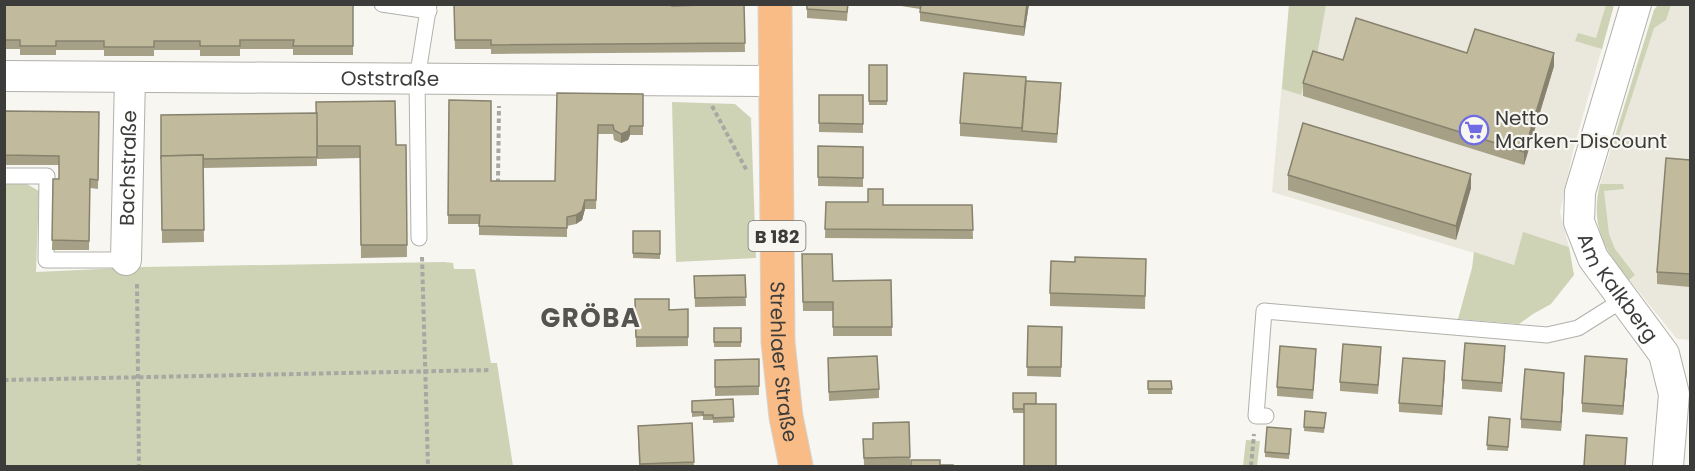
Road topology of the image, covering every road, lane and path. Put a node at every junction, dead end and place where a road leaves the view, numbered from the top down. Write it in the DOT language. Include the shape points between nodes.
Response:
graph roads {
  1 [pos="382,4"];
  2 [pos="775,4"];
  3 [pos="1636,4"];
  4 [pos="429,8"];
  5 [pos="4,76"];
  6 [pos="130,77"];
  7 [pos="417,79"];
  8 [pos="499,80"];
  9 [pos="699,81"];
  10 [pos="774,81"];
  11 [pos="776,175"];
  12 [pos="4,176"];
  13 [pos="498,183"];
  14 [pos="419,238"];
  15 [pos="126,260"];
  16 [pos="1624,299"];
  17 [pos="490,370"];
  18 [pos="425,372"];
  19 [pos="137,378"];
  20 [pos="4,380"];
  21 [pos="1261,416"];
  22 [pos="140,466"];
  23 [pos="428,466"];
  24 [pos="796,466"];
  25 [pos="1251,466"];
  26 [pos="1668,466"];
  1 -- 4 [label="lane"];
  2 -- 10 [label="main road, Strehlaer Straße / B 182"];
  3 -- 16 [label="street, Am Kalkberg" via="1580,192 1579,222 1593,258"];
  4 -- 7 [label="lane"];
  5 -- 6 [label="street, Oststraße"];
  6 -- 7 [label="street, Oststraße"];
  6 -- 15 [label="street, Bachstraße"];
  7 -- 8 [label="street, Oststraße"];
  7 -- 14 [label="lane"];
  8 -- 9 [label="street, Oststraße"];
  8 -- 13 [label="path"];
  9 -- 10 [label="street, Oststraße"];
  9 -- 11 [label="path" via="748,174"];
  10 -- 11 [label="main road, Strehlaer Straße / B 182"];
  11 -- 24 [label="main road, Strehlaer Straße / B 182" via="778,342"];
  12 -- 15 [label="lane" via="47,176 46,260"];
  14 -- 18 [label="path"];
  15 -- 19 [label="path" via="137,268"];
  16 -- 21 [label="lane" via="1578,328 1547,335 1264,311"];
  16 -- 26 [label="street, Am Kalkberg" via="1664,354 1674,394"];
  17 -- 18 [label="path"];
  18 -- 19 [label="path"];
  18 -- 23 [label="path"];
  19 -- 20 [label="path"];
  19 -- 22 [label="path"];
  21 -- 25 [label="path"];
}
